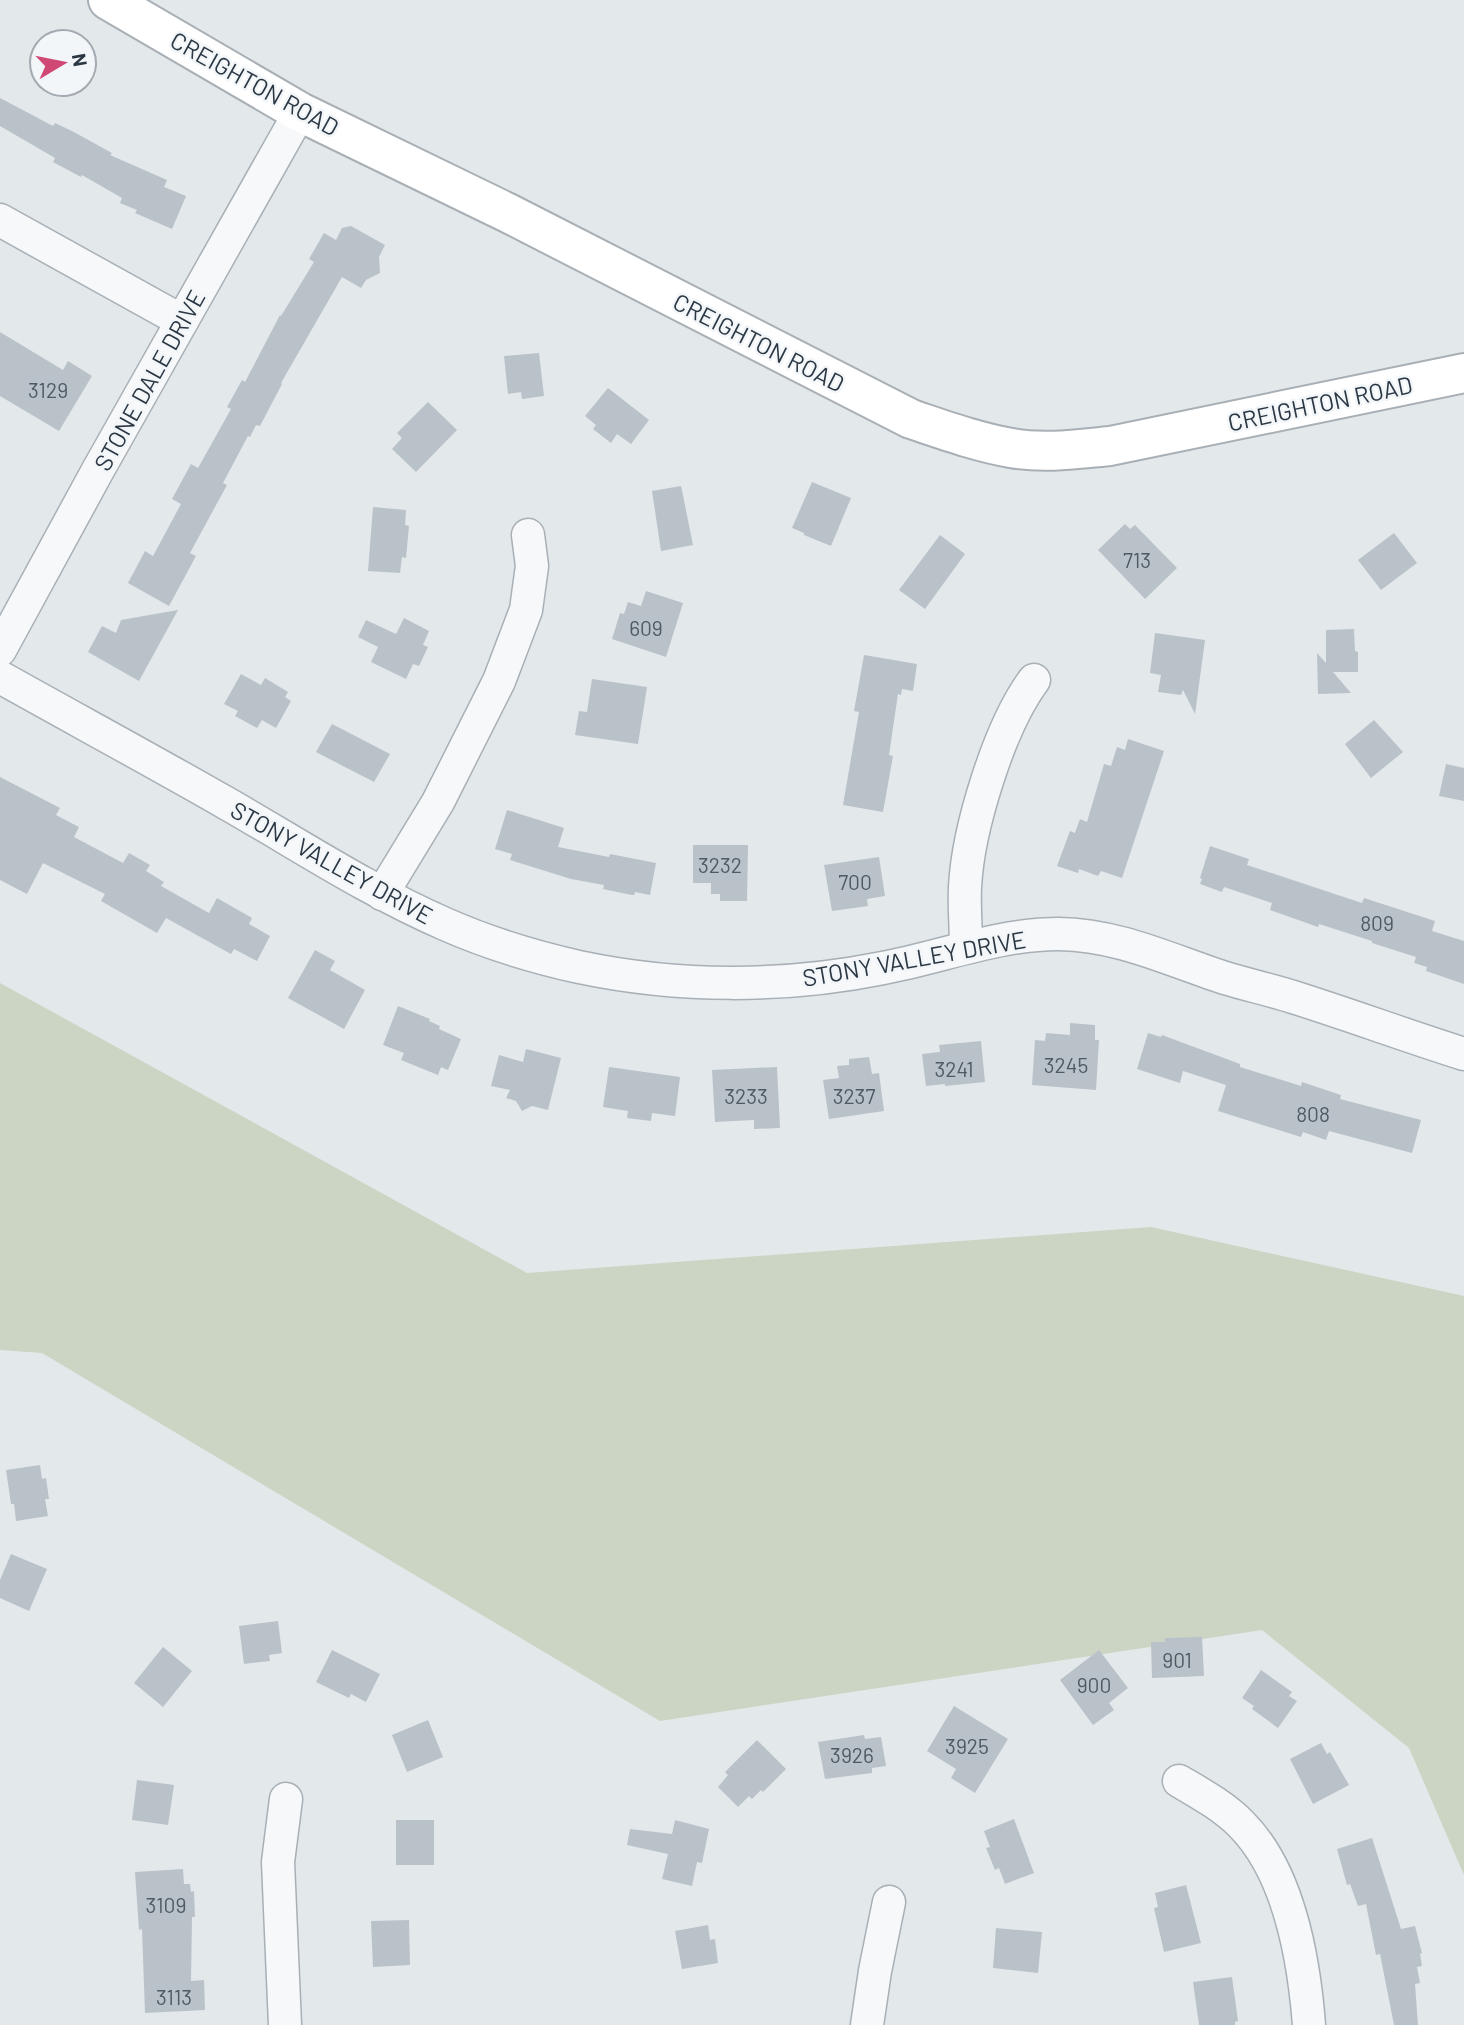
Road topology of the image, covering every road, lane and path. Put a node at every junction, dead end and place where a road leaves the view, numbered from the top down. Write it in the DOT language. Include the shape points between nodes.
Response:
graph roads {
  1 [pos="108,0"];
  2 [pos="300,111"];
  3 [pos="0,220"];
  4 [pos="182,321"];
  5 [pos="1464,373"];
  6 [pos="528,536"];
  7 [pos="0,650"];
  8 [pos="0,677"];
  9 [pos="1034,680"];
  10 [pos="382,894"];
  11 [pos="966,947"];
  12 [pos="1464,1054"];
  13 [pos="1179,1781"];
  14 [pos="286,1799"];
  15 [pos="889,1902"];
  16 [pos="285,2025"];
  17 [pos="867,2025"];
  18 [pos="1309,2025"];
  1 -- 2 [label="main road, CREIGHTON ROAD"];
  2 -- 4 [label="street, STONE DALE DRIVE"];
  2 -- 5 [label="main road, CREIGHTON ROAD" via="911,419 965,438 1014,449 1110,446"];
  3 -- 4 [label="street"];
  4 -- 7 [label="street, STONE DALE DRIVE"];
  6 -- 10 [label="street" via="532,566 526,610 499,681 438,802"];
  8 -- 10 [label="street, STONY VALLEY DRIVE"];
  9 -- 11 [label="street" via="1020,699 993,765 970,846"];
  10 -- 11 [label="street, STONY VALLEY DRIVE" via="446,925 519,951 656,979 808,980 884,968"];
  11 -- 12 [label="street, STONY VALLEY DRIVE" via="1012,937 1061,934 1110,940"];
  13 -- 18 [label="street" via="1242,1825 1273,1870 1298,1950"];
  14 -- 16 [label="street" via="278,1862"];
  15 -- 17 [label="street"];
}
